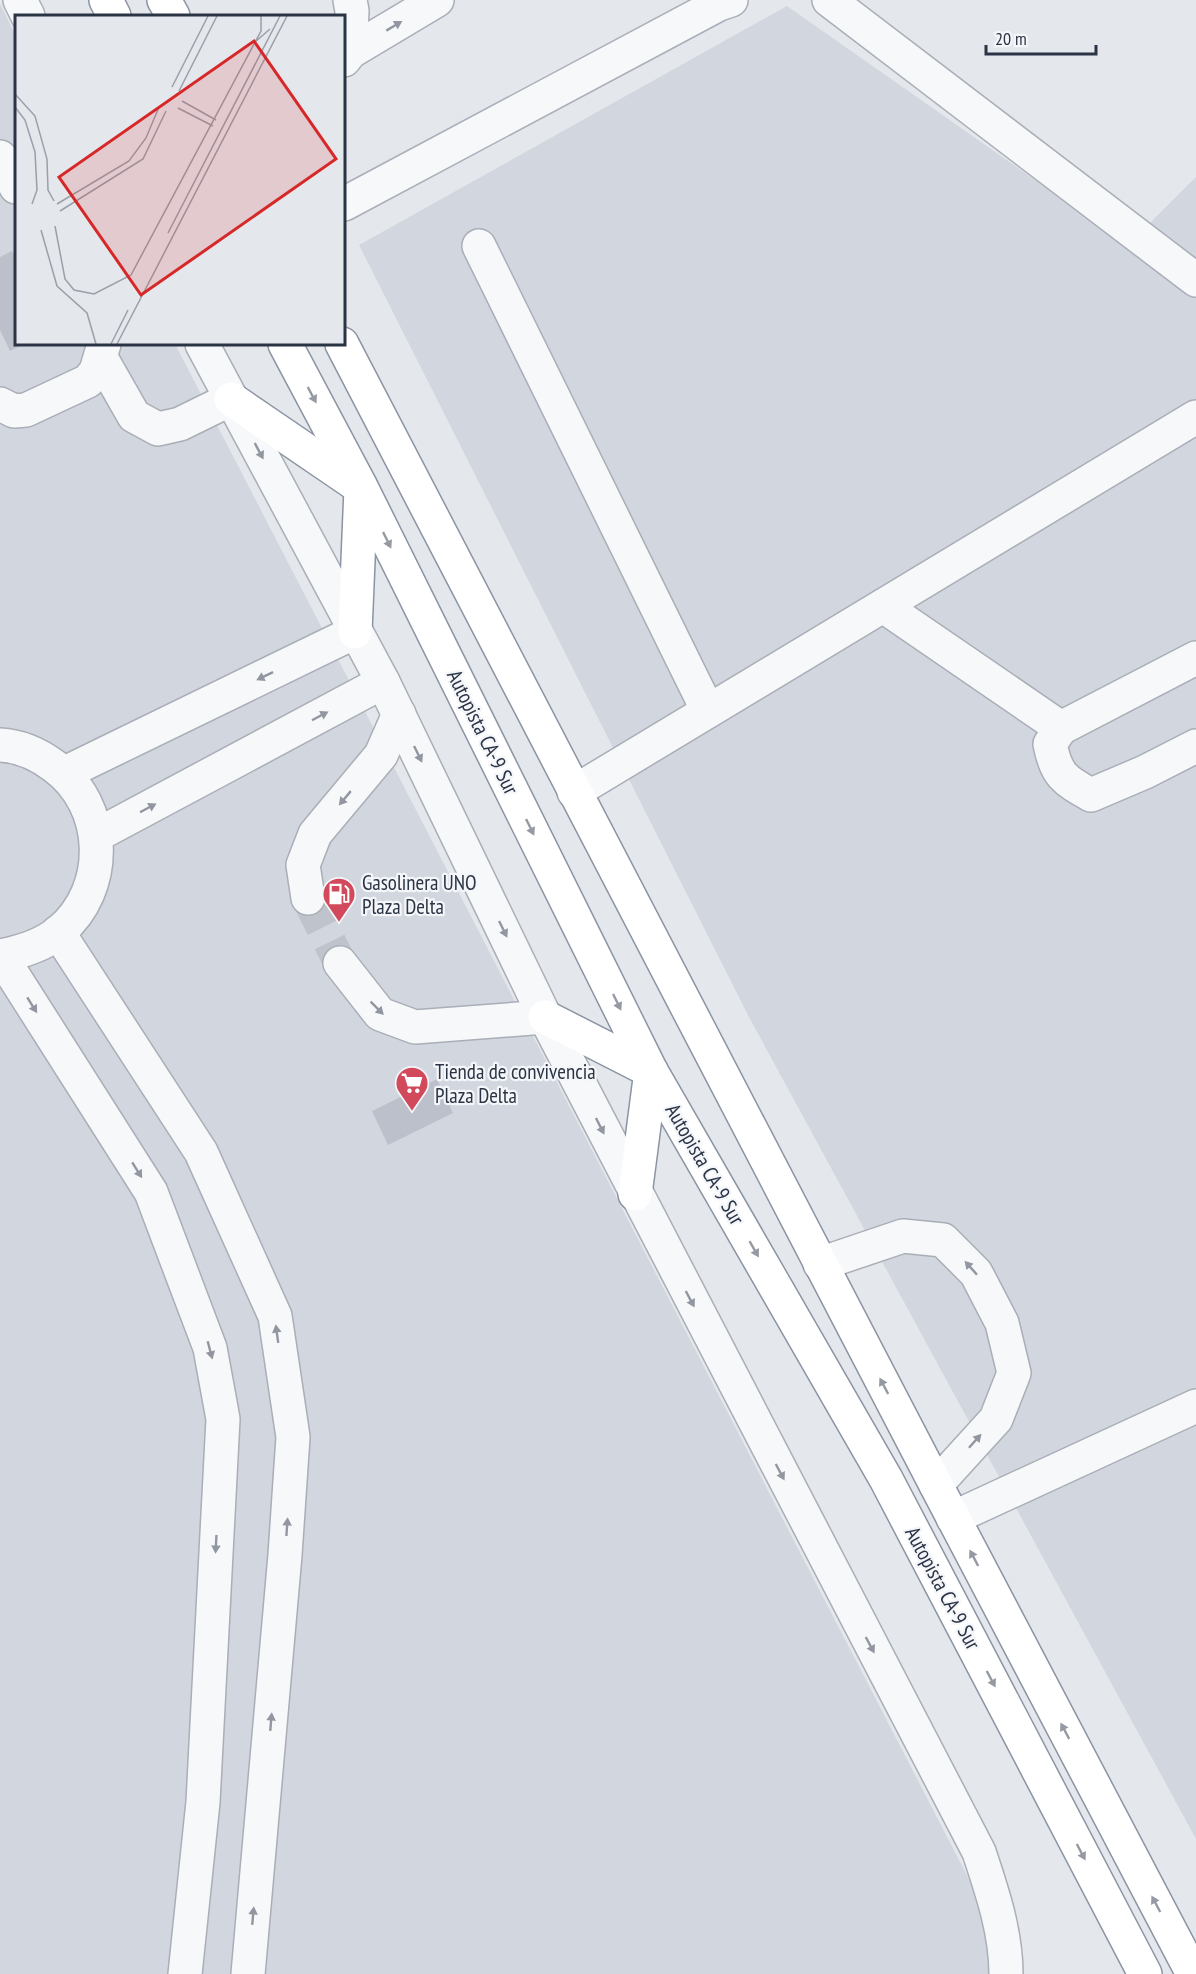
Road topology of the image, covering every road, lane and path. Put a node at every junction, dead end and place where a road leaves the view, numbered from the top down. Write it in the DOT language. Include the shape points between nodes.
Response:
graph roads {
  1 [pos="20,0"];
  2 [pos="106,0"];
  3 [pos="164,0"];
  4 [pos="350,0"];
  5 [pos="437,0"];
  6 [pos="731,0"];
  7 [pos="829,0"];
  8 [pos="28,15"];
  9 [pos="114,15"];
  10 [pos="172,15"];
  11 [pos="347,56"];
  12 [pos="0,157"];
  13 [pos="15,185"];
  14 [pos="345,203"];
  15 [pos="479,246"];
  16 [pos="1196,280"];
  17 [pos="203,345"];
  18 [pos="286,345"];
  19 [pos="343,345"];
  20 [pos="102,351"];
  21 [pos="231,399"];
  22 [pos="0,404"];
  23 [pos="1196,417"];
  24 [pos="361,487"];
  25 [pos="883,606"];
  26 [pos="355,632"];
  27 [pos="1196,658"];
  28 [pos="383,682"];
  29 [pos="708,711"];
  30 [pos="399,714"];
  31 [pos="1061,728"];
  32 [pos="0,745"];
  33 [pos="1196,746"];
  34 [pos="65,773"];
  35 [pos="574,792"];
  36 [pos="97,835"];
  37 [pos="308,898"];
  38 [pos="58,932"];
  39 [pos="1,956"];
  40 [pos="340,963"];
  41 [pos="545,1017"];
  42 [pos="651,1071"];
  43 [pos="635,1194"];
  44 [pos="820,1264"];
  45 [pos="1196,1406"];
  46 [pos="936,1485"];
  47 [pos="953,1518"];
  48 [pos="1189,1954"];
  49 [pos="185,1974"];
  50 [pos="248,1974"];
  51 [pos="1006,1974"];
  52 [pos="1145,1974"];
  1 -- 8 [label="street"];
  2 -- 9 [label="highway"];
  3 -- 10 [label="highway"];
  4 -- 11 [label="street"];
  11 -- 5 [label="street, one-way"];
  6 -- 14 [label="street"];
  7 -- 16 [label="street"];
  12 -- 13 [label="street"];
  15 -- 29 [label="street"];
  17 -- 21 [label="street"];
  18 -- 24 [label="highway, Autopista CA-9 Sur, one-way"];
  19 -- 35 [label="highway, Autopista CA-9 Sur"];
  20 -- 21 [label="street" via="134,417 158,429 180,424"];
  20 -- 22 [label="street" via="96,371 88,381 26,410 14,411"];
  21 -- 24 [label="highway"];
  21 -- 26 [label="street, one-way"];
  23 -- 25 [label="street"];
  24 -- 26 [label="highway"];
  24 -- 42 [label="highway, Autopista CA-9 Sur, one-way"];
  25 -- 29 [label="street"];
  25 -- 31 [label="street"];
  26 -- 28 [label="street"];
  26 -- 34 [label="street, one-way"];
  27 -- 31 [label="street"];
  28 -- 30 [label="street"];
  36 -- 28 [label="street, one-way"];
  29 -- 35 [label="street"];
  30 -- 37 [label="street, one-way" via="381,754 315,834 303,865"];
  30 -- 41 [label="street, one-way"];
  31 -- 33 [label="street" via="1050,744 1053,758 1066,781 1091,795"];
  32 -- 34 [label="street" via="41,756"];
  34 -- 36 [label="street" via="86,801"];
  35 -- 44 [label="highway, Autopista CA-9 Sur"];
  36 -- 38 [label="street" via="97,863 90,889 77,913"];
  38 -- 39 [label="street" via="32,948"];
  50 -- 38 [label="street, one-way" via="293,1437 275,1316 201,1152"];
  39 -- 49 [label="street, one-way" via="151,1192 210,1348 223,1419 202,1802"];
  40 -- 41 [label="street, one-way" via="380,1014 415,1027"];
  41 -- 42 [label="highway"];
  41 -- 43 [label="street, one-way"];
  42 -- 43 [label="highway"];
  42 -- 52 [label="highway, Autopista CA-9 Sur, one-way" via="886,1479"];
  43 -- 51 [label="street, one-way" via="978,1852 1006,1951"];
  46 -- 44 [label="highway, Autopista CA-9 Sur, one-way"];
  46 -- 44 [label="street, one-way" via="996,1419 1014,1373 1002,1323 976,1273 943,1240 903,1236"];
  45 -- 47 [label="street"];
  46 -- 47 [label="highway, Autopista CA-9 Sur"];
  48 -- 47 [label="highway, Autopista CA-9 Sur, one-way"];
}
